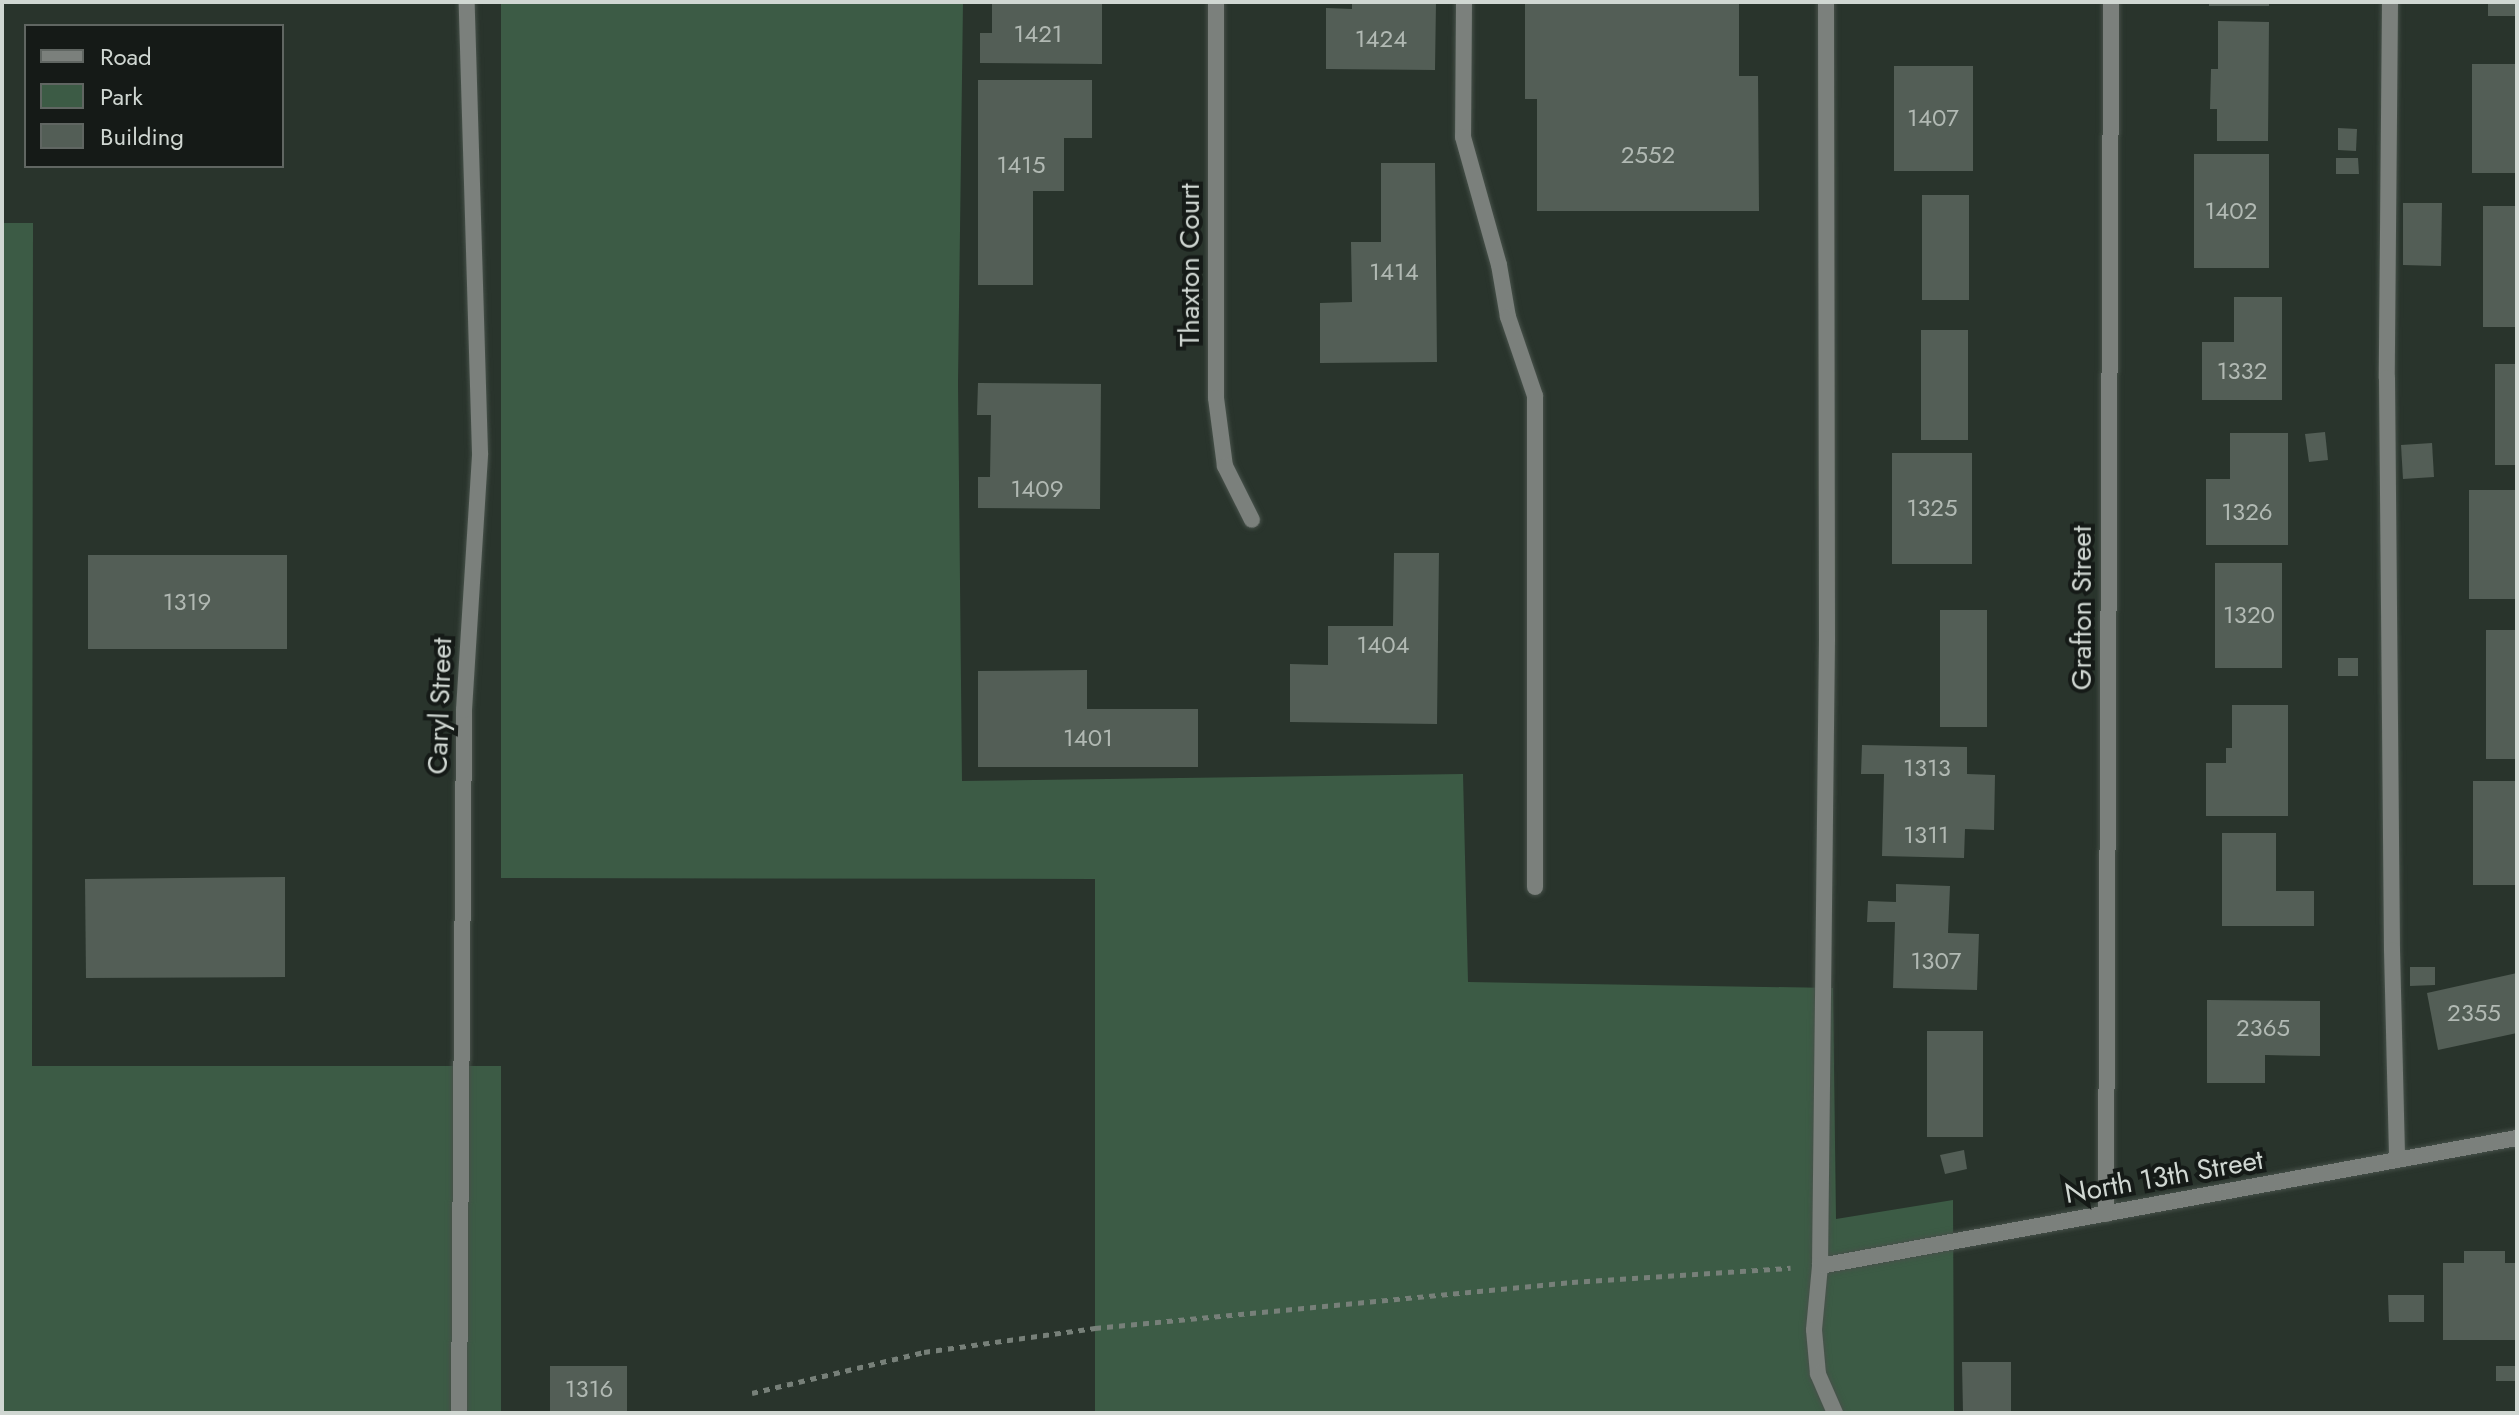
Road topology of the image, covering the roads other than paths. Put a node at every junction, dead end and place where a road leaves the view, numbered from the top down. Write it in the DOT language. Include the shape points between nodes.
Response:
graph roads {
  1 [pos="467,2"];
  2 [pos="1216,2"];
  3 [pos="1464,2"];
  4 [pos="1826,2"];
  5 [pos="2111,2"];
  6 [pos="2390,2"];
  7 [pos="1252,520"];
  8 [pos="1535,887"];
  9 [pos="2517,1138"];
  10 [pos="2397,1160"];
  11 [pos="2106,1214"];
  12 [pos="1820,1266"];
  13 [pos="459,1413"];
  14 [pos="1835,1413"];
  1 -- 13 [label="street, Caryl Street" via="480,453 464,710"];
  2 -- 7 [label="street, Thaxton Court" via="1216,398 1225,466"];
  3 -- 8 [label="street" via="1463,137 1508,317 1535,396"];
  4 -- 12 [label="street" via="1827,639"];
  5 -- 11 [label="street, Grafton Street"];
  6 -- 10 [label="street" via="2387,378"];
  9 -- 10 [label="street, North 13th Street"];
  10 -- 11 [label="street, North 13th Street"];
  11 -- 12 [label="street, North 13th Street"];
  12 -- 14 [label="street" via="1814,1330 1818,1374"];
}
